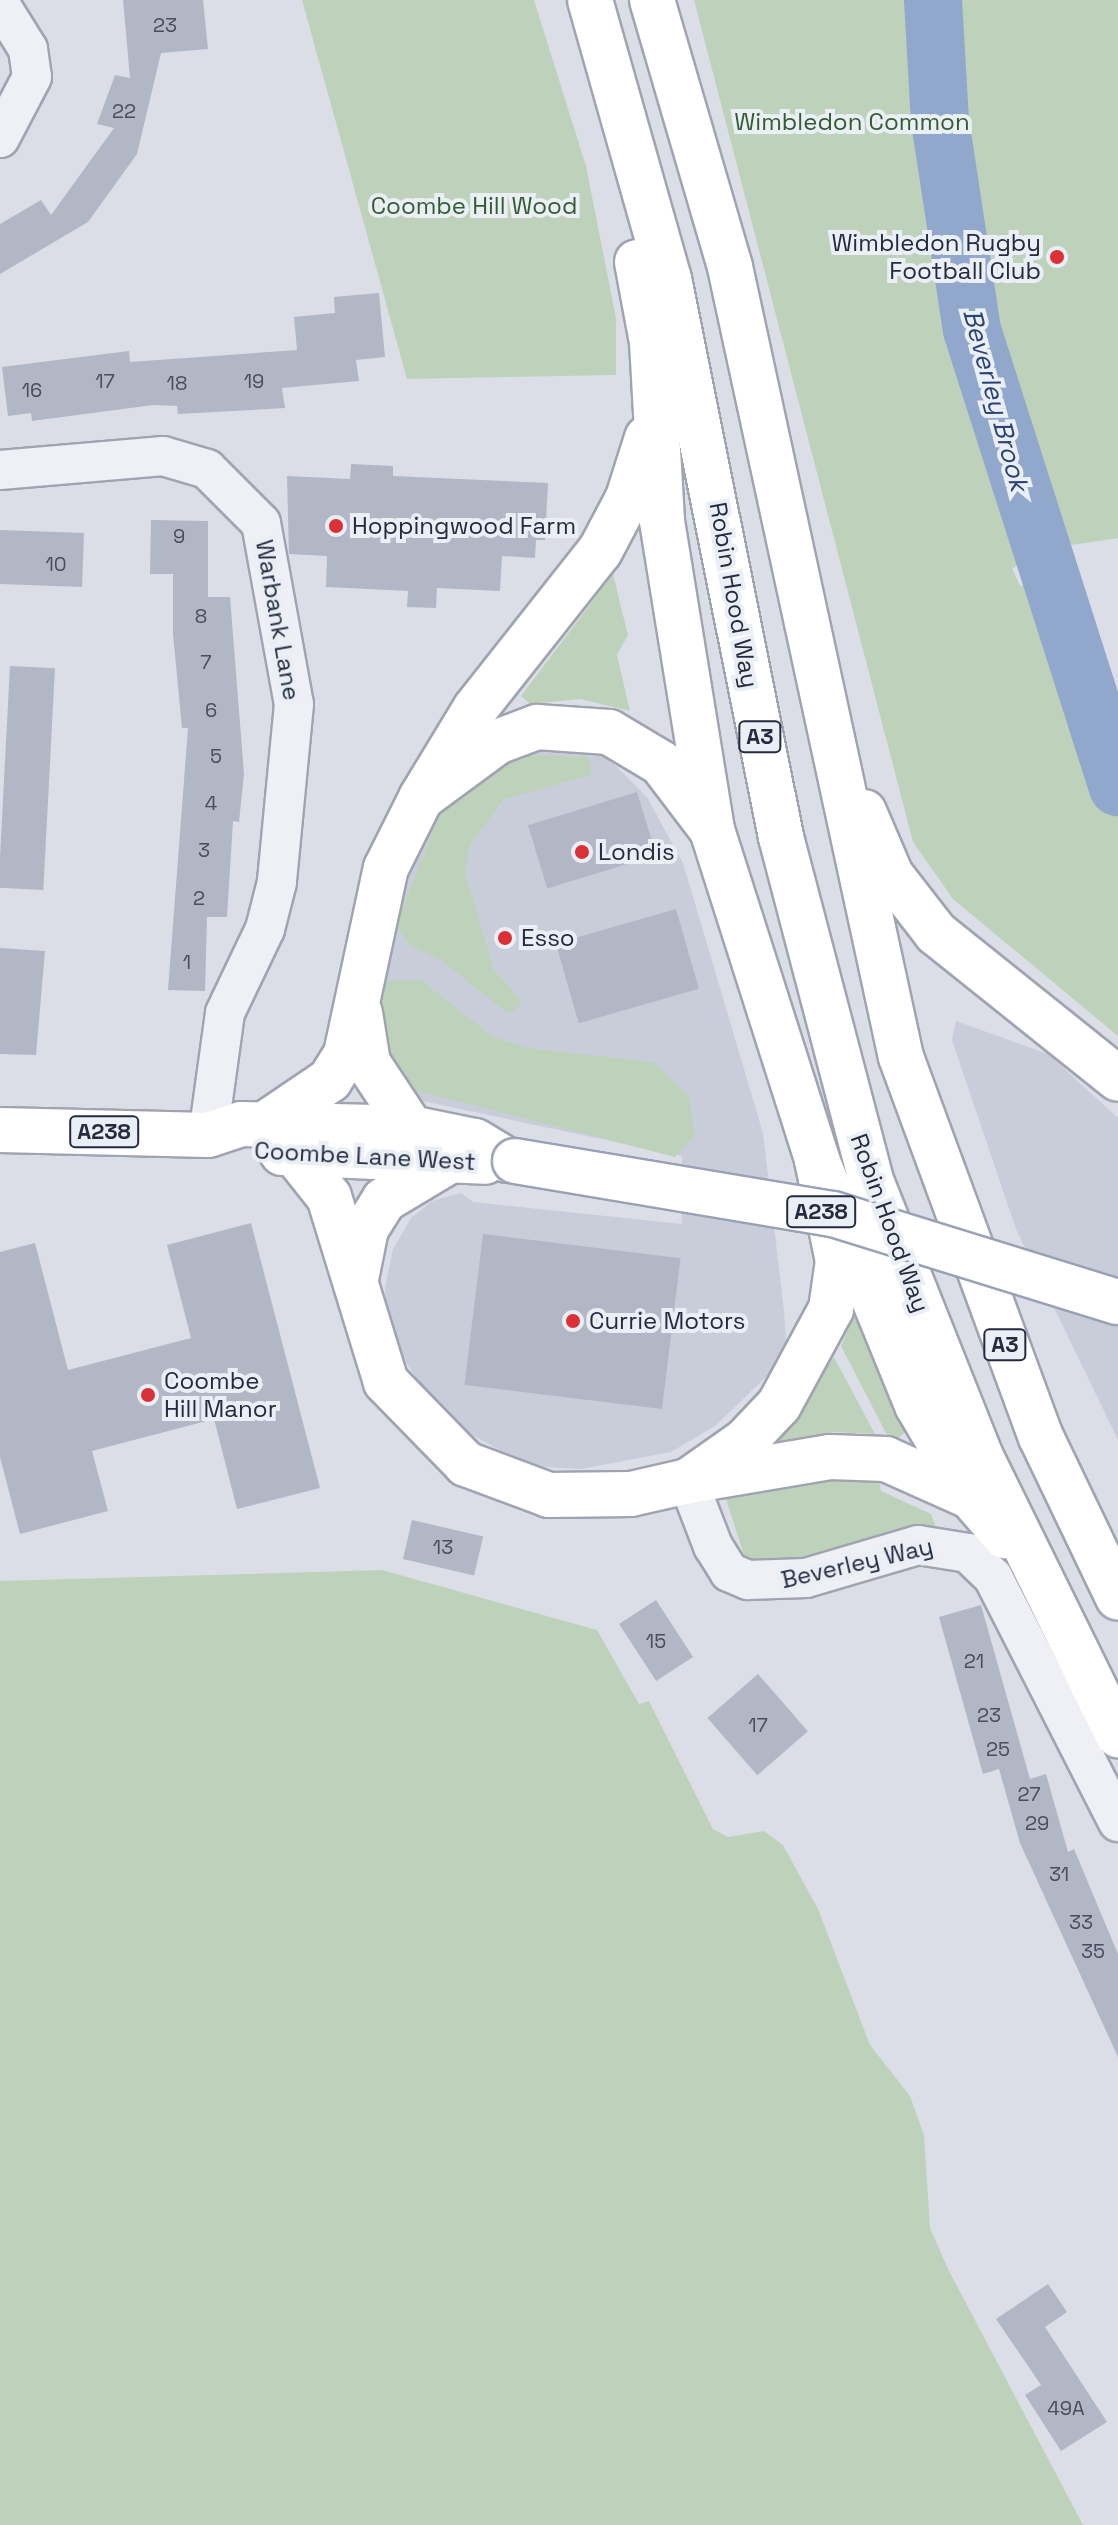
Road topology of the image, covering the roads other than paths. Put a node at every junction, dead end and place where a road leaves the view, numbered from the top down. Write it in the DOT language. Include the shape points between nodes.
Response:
graph roads {
  1 [pos="589,0"];
  2 [pos="652,0"];
  3 [pos="0,4"];
  4 [pos="0,138"];
  5 [pos="653,420"];
  6 [pos="0,470"];
  7 [pos="810,646"];
  8 [pos="421,798"];
  9 [pos="712,830"];
  10 [pos="360,1013"];
  11 [pos="1118,1079"];
  12 [pos="411,1128"];
  13 [pos="0,1130"];
  14 [pos="208,1135"];
  15 [pos="280,1139"];
  16 [pos="511,1160"];
  17 [pos="817,1160"];
  18 [pos="446,1163"];
  19 [pos="355,1282"];
  20 [pos="1118,1302"];
  21 [pos="976,1478"];
  22 [pos="688,1481"];
  23 [pos="1074,1511"];
  24 [pos="1118,1551"];
  25 [pos="1118,1598"];
  26 [pos="1118,1735"];
  27 [pos="1118,1822"];
  1 -- 5 [label="main road" via="652,342"];
  1 -- 21 [label="main road, Robin Hood Way / A3" via="676,307 781,837 839,1075"];
  2 -- 7 [label="main road, A3" via="730,267"];
  3 -- 4 [label="street" via="28,49 32,77"];
  5 -- 8 [label="main road" via="628,498 600,551 475,709"];
  5 -- 9 [label="main road" via="680,649"];
  6 -- 14 [label="street, Warbank Lane" via="163,456 207,469 261,523 294,704 277,882 265,929 225,1013"];
  7 -- 11 [label="main road" via="864,811 910,903 956,950"];
  7 -- 23 [label="main road, A3" via="901,1057 941,1176"];
  8 -- 9 [label="main road" via="497,742 537,727 580,725 635,742 661,763"];
  8 -- 10 [label="main road" via="386,868"];
  9 -- 17 [label="main road"];
  10 -- 12 [label="main road" via="368,1063"];
  10 -- 15 [label="main road" via="330,1080"];
  12 -- 15 [label="main road, Coombe Lane West / A238"];
  12 -- 16 [label="main road, Coombe Lane West / A238" via="475,1141"];
  13 -- 14 [label="main road, Coombe Lane West / A238"];
  14 -- 15 [label="main road, Coombe Lane West / A238" via="240,1150"];
  15 -- 18 [label="main road, Coombe Lane West / A238"];
  15 -- 19 [label="main road" via="316,1171"];
  16 -- 18 [label="main road, Coombe Lane West / A238"];
  16 -- 20 [label="main road, A238, bridge" via="833,1214"];
  17 -- 21 [label="main road" via="904,1378"];
  17 -- 22 [label="main road" via="838,1261 831,1309 779,1405 745,1441"];
  18 -- 19 [label="main road" via="384,1200 366,1229"];
  19 -- 22 [label="main road" via="386,1382 466,1464 549,1495 585,1498"];
  21 -- 22 [label="main road" via="886,1459 830,1457"];
  21 -- 26 [label="main road, A3" via="1038,1578"];
  22 -- 27 [label="street, Beverley Way" via="713,1546 729,1572 748,1580 806,1578 918,1545 939,1543 968,1553 993,1577"];
  23 -- 24 [label="main road"];
  23 -- 25 [label="main road, A3"];
}
